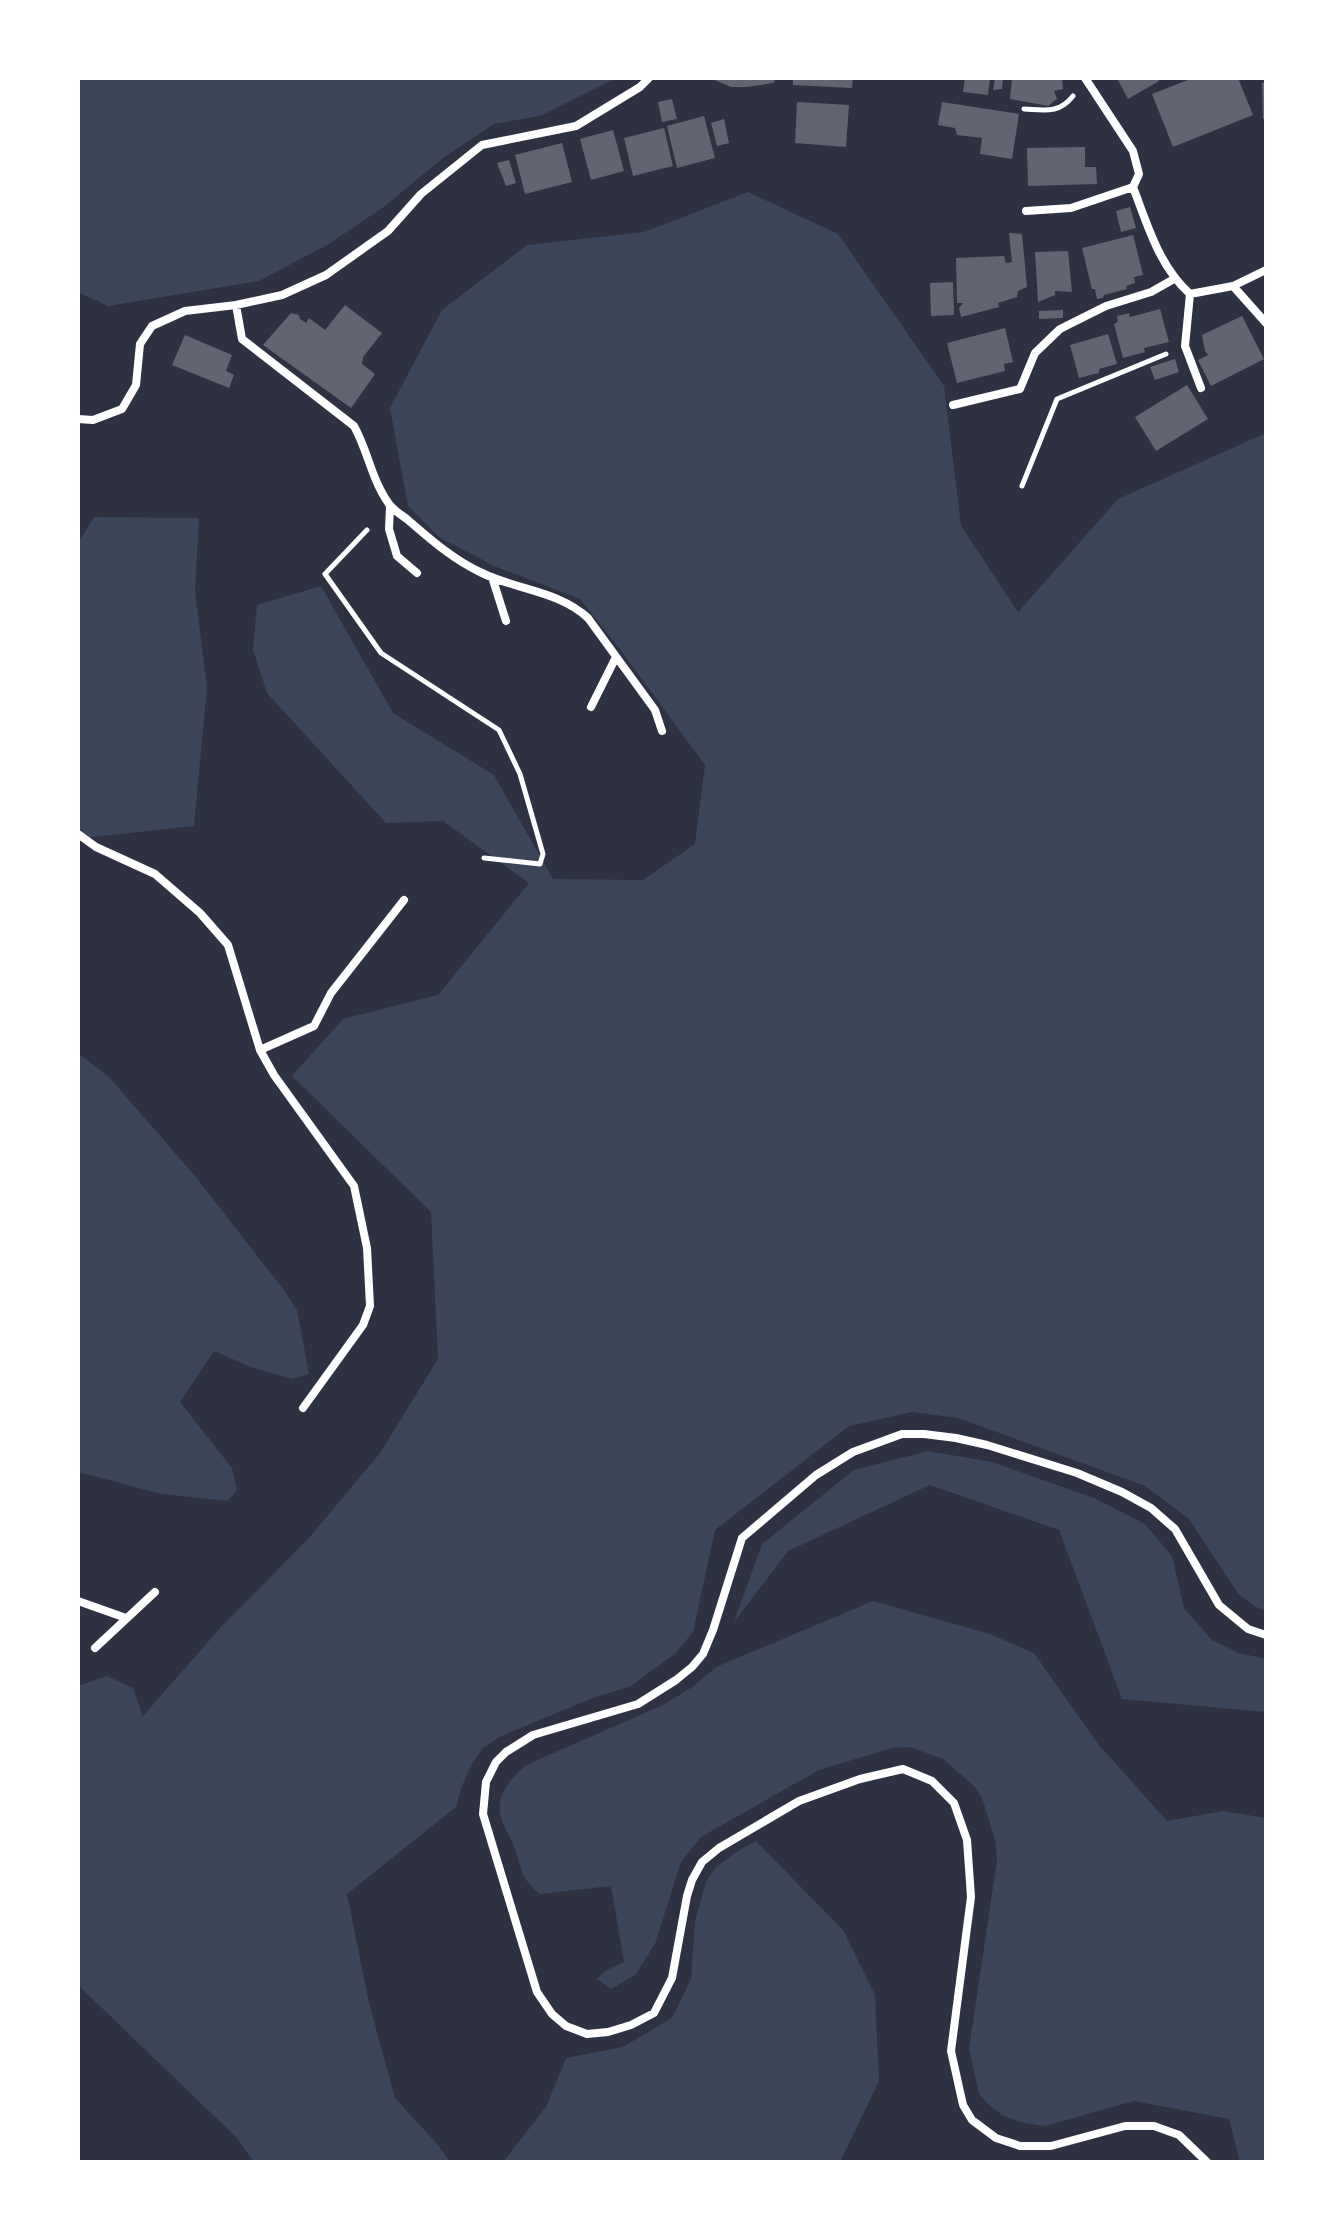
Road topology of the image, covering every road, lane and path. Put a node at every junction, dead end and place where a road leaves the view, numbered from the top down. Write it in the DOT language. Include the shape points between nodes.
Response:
graph roads {
  1 [pos="649,78"];
  2 [pos="1085,78"];
  3 [pos="1077,90"];
  4 [pos="1024,109"];
  5 [pos="1133,187"];
  6 [pos="1026,211"];
  7 [pos="1266,270"];
  8 [pos="1174,279"];
  9 [pos="1233,286"];
  10 [pos="1190,294"];
  11 [pos="236,305"];
  12 [pos="1266,323"];
  13 [pos="1185,346"];
  14 [pos="1201,388"];
  15 [pos="953,405"];
  16 [pos="78,419"];
  17 [pos="1022,486"];
  18 [pos="390,506"];
  19 [pos="417,573"];
  20 [pos="492,577"];
  21 [pos="506,621"];
  22 [pos="616,657"];
  23 [pos="591,707"];
  24 [pos="662,731"];
  25 [pos="78,834"];
  26 [pos="484,858"];
  27 [pos="404,900"];
  28 [pos="260,1050"];
  29 [pos="303,1408"];
  30 [pos="155,1592"];
  31 [pos="78,1601"];
  32 [pos="126,1618"];
  33 [pos="1266,1635"];
  34 [pos="95,1648"];
  35 [pos="1207,2162"];
  1 -- 11 [label="street" via="576,126 482,145 421,194 388,231 326,275 282,295"];
  2 -- 5 [label="street" via="1133,151 1139,174"];
  3 -- 4 [label="path" via="1054,111"];
  5 -- 6 [label="street" via="1071,208"];
  5 -- 8 [label="street"];
  7 -- 9 [label="street"];
  8 -- 10 [label="street"];
  8 -- 15 [label="street" via="1060,329 1035,353 1020,389"];
  9 -- 10 [label="street"];
  9 -- 12 [label="street"];
  10 -- 13 [label="street"];
  11 -- 16 [label="street" via="185,311 152,326 140,344 136,385 122,409 93,420"];
  11 -- 18 [label="street" via="242,339 354,426"];
  13 -- 14 [label="street"];
  13 -- 17 [label="path" via="1057,399"];
  18 -- 19 [label="street" via="389,529 397,556"];
  18 -- 20 [label="street" via="430,541"];
  18 -- 26 [label="path" via="325,574 381,653 499,730 520,774 543,854 540,864"];
  20 -- 21 [label="street"];
  20 -- 22 [label="street" via="576,607"];
  22 -- 23 [label="street"];
  22 -- 24 [label="street" via="655,710"];
  25 -- 28 [label="street" via="155,874 228,945"];
  27 -- 28 [label="street" via="331,993 314,1026"];
  28 -- 29 [label="street" via="354,1186 367,1248 370,1306 363,1325"];
  30 -- 32 [label="street"];
  31 -- 32 [label="street"];
  32 -- 34 [label="street"];
  33 -- 35 [label="street" via="1248,1629 1219,1605 1175,1529 1151,1508 1077,1473 987,1445 902,1434 853,1452 816,1475 742,1538 713,1630 692,1667 638,1704 533,1735 506,1752 486,1782 483,1814 537,1992 566,2026 587,2034 631,2025 654,2013 672,1978 692,1880 719,1848 799,1801 860,1779 903,1769 932,1781 954,1803 967,1840 971,1897 951,2051 963,2105 972,2120 996,2138 1020,2146 1051,2146 1125,2126 1154,2126 1179,2135"];
}
